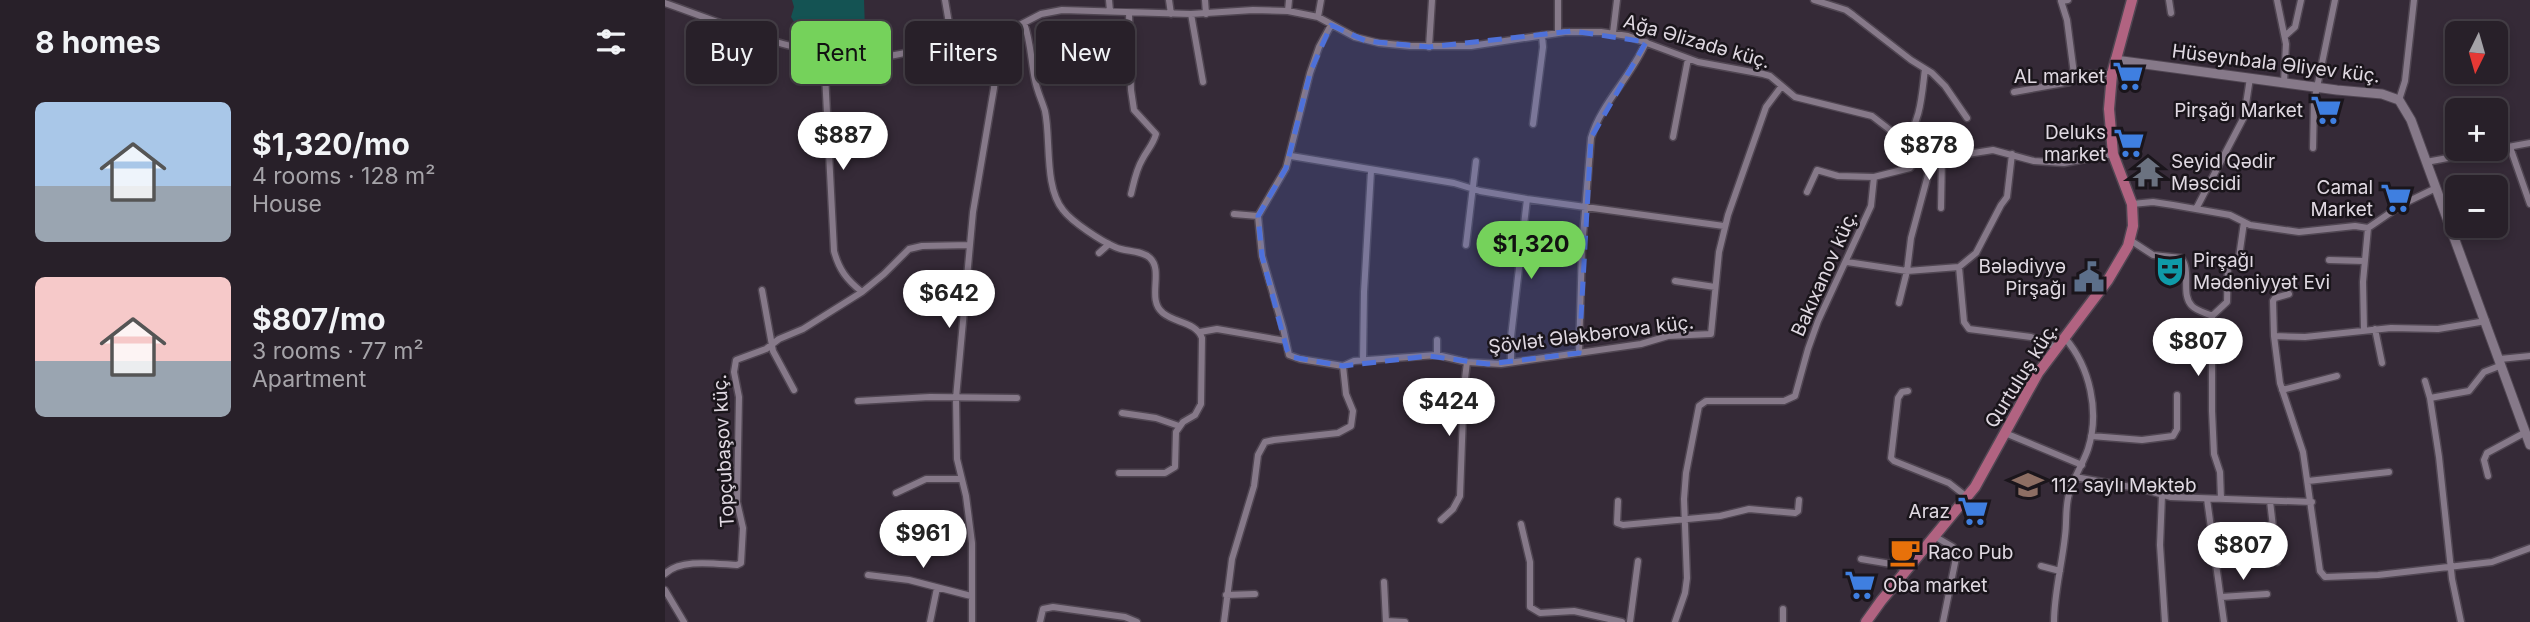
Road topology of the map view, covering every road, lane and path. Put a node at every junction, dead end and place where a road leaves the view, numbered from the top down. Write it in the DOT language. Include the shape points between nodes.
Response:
graph roads {
  1 [pos="945,0"];
  2 [pos="1088,0"];
  3 [pos="1109,0"];
  4 [pos="1169,0"];
  5 [pos="1205,0"];
  6 [pos="1290,0"];
  7 [pos="1321,0"];
  8 [pos="1432,0"];
  9 [pos="1558,0"];
  10 [pos="1617,0"];
  11 [pos="1814,0"];
  12 [pos="2061,0"];
  13 [pos="2068,0"];
  14 [pos="2132,0"];
  15 [pos="2169,0"];
  16 [pos="2277,0"];
  17 [pos="2301,0"];
  18 [pos="2335,0"];
  19 [pos="2414,0"];
  20 [pos="1847,1"];
  21 [pos="665,3"];
  22 [pos="1089,9"];
  23 [pos="1846,10"];
  24 [pos="1110,11"];
  25 [pos="1287,11"];
  26 [pos="1129,13"];
  27 [pos="2171,13"];
  28 [pos="1171,14"];
  29 [pos="1191,14"];
  30 [pos="1206,14"];
  31 [pos="1318,18"];
  32 [pos="949,21"];
  33 [pos="1024,23"];
  34 [pos="1331,25"];
  35 [pos="1558,33"];
  36 [pos="1613,33"];
  37 [pos="1542,35"];
  38 [pos="2285,36"];
  39 [pos="1646,42"];
  40 [pos="791,45"];
  41 [pos="1429,47"];
  42 [pos="1688,59"];
  43 [pos="2115,60"];
  44 [pos="1925,69"];
  45 [pos="2074,74"];
  46 [pos="2112,74"];
  47 [pos="2250,78"];
  48 [pos="1203,82"];
  49 [pos="2284,82"];
  50 [pos="826,84"];
  51 [pos="994,84"];
  52 [pos="1781,87"];
  53 [pos="2316,87"];
  54 [pos="2014,92"];
  55 [pos="2399,100"];
  56 [pos="1967,118"];
  57 [pos="1533,124"];
  58 [pos="1673,137"];
  59 [pos="1903,142"];
  60 [pos="2530,144"];
  61 [pos="2511,147"];
  62 [pos="2313,148"];
  63 [pos="2012,154"];
  64 [pos="2113,154"];
  65 [pos="1291,156"];
  66 [pos="1942,157"];
  67 [pos="1917,159"];
  68 [pos="1476,160"];
  69 [pos="1929,160"];
  70 [pos="2426,162"];
  71 [pos="1371,171"];
  72 [pos="1874,177"];
  73 [pos="1472,188"];
  74 [pos="2436,188"];
  75 [pos="1807,192"];
  76 [pos="1131,194"];
  77 [pos="1527,200"];
  78 [pos="2132,204"];
  79 [pos="2530,204"];
  80 [pos="1585,206"];
  81 [pos="1941,208"];
  82 [pos="2196,209"];
  83 [pos="1234,214"];
  84 [pos="1258,216"];
  85 [pos="2244,222"];
  86 [pos="1724,226"];
  87 [pos="2368,228"];
  88 [pos="2130,240"];
  89 [pos="1109,244"];
  90 [pos="970,245"];
  91 [pos="1467,245"];
  92 [pos="1099,253"];
  93 [pos="2329,260"];
  94 [pos="2364,261"];
  95 [pos="1847,262"];
  96 [pos="1959,267"];
  97 [pos="1907,271"];
  98 [pos="1675,281"];
  99 [pos="1715,287"];
  100 [pos="762,290"];
  101 [pos="862,292"];
  102 [pos="2289,294"];
  103 [pos="1899,303"];
  104 [pos="2212,316"];
  105 [pos="2486,321"];
  106 [pos="2375,329"];
  107 [pos="2364,330"];
  108 [pos="1200,332"];
  109 [pos="2064,336"];
  110 [pos="2274,336"];
  111 [pos="1437,340"];
  112 [pos="1286,341"];
  113 [pos="771,345"];
  114 [pos="2056,348"];
  115 [pos="1579,353"];
  116 [pos="1437,355"];
  117 [pos="2530,356"];
  118 [pos="1363,360"];
  119 [pos="1467,362"];
  120 [pos="1511,362"];
  121 [pos="2501,362"];
  122 [pos="2382,363"];
  123 [pos="1341,365"];
  124 [pos="2337,376"];
  125 [pos="2425,381"];
  126 [pos="794,390"];
  127 [pos="2282,390"];
  128 [pos="1908,391"];
  129 [pos="2177,395"];
  130 [pos="956,398"];
  131 [pos="1017,398"];
  132 [pos="2430,398"];
  133 [pos="858,401"];
  134 [pos="1122,413"];
  135 [pos="1179,426"];
  136 [pos="2526,432"];
  137 [pos="2005,433"];
  138 [pos="2091,436"];
  139 [pos="2530,445"];
  140 [pos="2081,465"];
  141 [pos="2389,472"];
  142 [pos="1119,473"];
  143 [pos="2075,477"];
  144 [pos="2488,477"];
  145 [pos="961,479"];
  146 [pos="2308,481"];
  147 [pos="896,493"];
  148 [pos="2161,495"];
  149 [pos="1967,497"];
  150 [pos="2207,499"];
  151 [pos="2221,499"];
  152 [pos="1799,500"];
  153 [pos="2270,500"];
  154 [pos="1618,501"];
  155 [pos="2312,502"];
  156 [pos="1441,520"];
  157 [pos="1686,520"];
  158 [pos="1521,524"];
  159 [pos="1934,536"];
  160 [pos="2530,548"];
  161 [pos="1861,559"];
  162 [pos="1638,561"];
  163 [pos="2277,562"];
  164 [pos="2041,566"];
  165 [pos="2451,568"];
  166 [pos="1906,570"];
  167 [pos="2060,571"];
  168 [pos="665,573"];
  169 [pos="868,575"];
  170 [pos="1384,583"];
  171 [pos="937,588"];
  172 [pos="665,590"];
  173 [pos="1255,594"];
  174 [pos="2267,594"];
  175 [pos="1226,595"];
  176 [pos="971,596"];
  177 [pos="2221,597"];
  178 [pos="1783,610"];
  179 [pos="1386,621"];
  180 [pos="684,622"];
  181 [pos="930,622"];
  182 [pos="972,622"];
  183 [pos="1040,622"];
  184 [pos="1137,622"];
  185 [pos="1224,622"];
  186 [pos="1405,622"];
  187 [pos="1622,622"];
  188 [pos="1630,622"];
  189 [pos="1675,622"];
  190 [pos="1783,622"];
  191 [pos="1866,622"];
  192 [pos="1943,622"];
  193 [pos="2054,622"];
  194 [pos="2165,622"];
  195 [pos="2224,622"];
  196 [pos="2462,622"];
  1 -- 32 [label="street"];
  2 -- 22 [label="street"];
  3 -- 24 [label="street"];
  4 -- 28 [label="street"];
  5 -- 30 [label="street"];
  6 -- 25 [label="street"];
  7 -- 31 [label="street"];
  8 -- 41 [label="street"];
  9 -- 35 [label="street"];
  10 -- 36 [label="street"];
  11 -- 23 [label="street"];
  12 -- 13 [label="street"];
  12 -- 45 [label="street"];
  14 -- 43 [label="main road, Qurtuluş küç."];
  15 -- 27 [label="street"];
  16 -- 38 [label="street"];
  17 -- 38 [label="street" via="2295,27"];
  18 -- 53 [label="street"];
  19 -- 55 [label="street"];
  20 -- 23 [label="street"];
  21 -- 40 [label="street"];
  22 -- 24 [label="street, Ağa Əlizadə küç."];
  22 -- 33 [label="street, Ağa Əlizadə küç." via="1048,11"];
  23 -- 44 [label="street"];
  24 -- 26 [label="street, Ağa Əlizadə küç."];
  25 -- 30 [label="street, Ağa Əlizadə küç."];
  25 -- 31 [label="street, Ağa Əlizadə küç."];
  26 -- 28 [label="street, Ağa Əlizadə küç."];
  26 -- 76 [label="street" via="1134,110 1156,134 1136,172"];
  28 -- 29 [label="street, Ağa Əlizadə küç."];
  29 -- 30 [label="street, Ağa Əlizadə küç."];
  29 -- 48 [label="street"];
  31 -- 34 [label="street, Ağa Əlizadə küç."];
  33 -- 89 [label="street" via="1045,111 1055,195 1062,210"];
  34 -- 41 [label="street, Ağa Əlizadə küç." via="1366,41"];
  34 -- 65 [label="street" via="1310,73"];
  35 -- 36 [label="street, Ağa Əlizadə küç."];
  35 -- 37 [label="street, Ağa Əlizadə küç."];
  36 -- 39 [label="street, Ağa Əlizadə küç."];
  37 -- 41 [label="street, Ağa Əlizadə küç."];
  37 -- 57 [label="street"];
  38 -- 49 [label="street"];
  39 -- 42 [label="street, Ağa Əlizadə küç."];
  39 -- 80 [label="street" via="1595,125"];
  42 -- 52 [label="street, Ağa Əlizadə küç." via="1770,76"];
  42 -- 58 [label="street"];
  43 -- 46 [label="main road, Qurtuluş küç."];
  43 -- 47 [label="street, Hüseynbala Əliyev küç."];
  44 -- 56 [label="street" via="1945,86"];
  44 -- 59 [label="street" via="1916,120"];
  45 -- 46 [label="street"];
  45 -- 54 [label="street" via="2070,82"];
  46 -- 64 [label="main road, Qurtuluş küç." via="2109,124"];
  47 -- 49 [label="street, Hüseynbala Əliyev küç."];
  47 -- 82 [label="street" via="2244,117"];
  49 -- 53 [label="street, Hüseynbala Əliyev küç."];
  50 -- 101 [label="street" via="834,251 845,277"];
  51 -- 90 [label="street"];
  52 -- 59 [label="street, Ağa Əlizadə küç." via="1803,100 1873,116"];
  52 -- 86 [label="street, Şövlət Ələkbərova küç." via="1766,107"];
  53 -- 55 [label="street, Hüseynbala Əliyev küç."];
  53 -- 62 [label="street"];
  55 -- 70 [label="street, Hüseynbala Əliyev küç."];
  59 -- 67 [label="street, Ağa Əlizadə küç."];
  60 -- 61 [label="street"];
  61 -- 70 [label="street"];
  61 -- 79 [label="street"];
  63 -- 64 [label="street" via="2064,163"];
  63 -- 66 [label="street" via="1993,150"];
  63 -- 96 [label="street" via="2007,197 1976,253"];
  64 -- 78 [label="main road, Qurtuluş küç."];
  65 -- 71 [label="street"];
  65 -- 84 [label="street"];
  66 -- 69 [label="street"];
  66 -- 81 [label="street"];
  67 -- 69 [label="street"];
  67 -- 72 [label="street" via="1910,169"];
  68 -- 73 [label="street"];
  69 -- 97 [label="street"];
  70 -- 74 [label="street, Hüseynbala Əliyev küç."];
  71 -- 73 [label="street"];
  71 -- 118 [label="street"];
  72 -- 75 [label="street" via="1817,170"];
  72 -- 95 [label="street, Bakıxanov küç." via="1871,206"];
  73 -- 77 [label="street"];
  73 -- 91 [label="street"];
  74 -- 87 [label="street"];
  74 -- 105 [label="street, Hüseynbala Əliyev küç."];
  77 -- 80 [label="street"];
  77 -- 120 [label="street"];
  78 -- 82 [label="street"];
  78 -- 88 [label="main road, Qurtuluş küç."];
  80 -- 86 [label="street"];
  80 -- 115 [label="street"];
  82 -- 85 [label="street"];
  83 -- 84 [label="street"];
  84 -- 112 [label="street" via="1262,256"];
  85 -- 87 [label="street" via="2299,232"];
  85 -- 104 [label="street" via="2239,257 2228,263 2227,302"];
  86 -- 99 [label="street, Şövlət Ələkbərova küç."];
  87 -- 94 [label="street"];
  88 -- 104 [label="street" via="2153,255 2181,258 2189,301"];
  88 -- 109 [label="main road, Qurtuluş küç." via="2108,280"];
  89 -- 92 [label="street"];
  89 -- 108 [label="street" via="1152,260 1159,309"];
  90 -- 101 [label="street, Topçubaşov küç." via="909,249"];
  90 -- 130 [label="street"];
  93 -- 94 [label="street"];
  94 -- 107 [label="street"];
  95 -- 97 [label="street"];
  95 -- 157 [label="street, Bakıxanov küç." via="1818,321 1795,396 1784,401 1706,401 1699,406 1686,473"];
  96 -- 97 [label="street"];
  96 -- 114 [label="street" via="1964,322 1969,329 2031,337"];
  97 -- 103 [label="street"];
  98 -- 99 [label="street"];
  99 -- 115 [label="street, Şövlət Ələkbərova küç." via="1711,334 1668,336"];
  100 -- 113 [label="street"];
  101 -- 113 [label="street, Topçubaşov küç."];
  102 -- 110 [label="street" via="2273,301"];
  104 -- 151 [label="street" via="2214,454"];
  105 -- 106 [label="street" via="2423,330"];
  105 -- 121 [label="street, Hüseynbala Əliyev küç."];
  106 -- 107 [label="street"];
  106 -- 122 [label="street"];
  107 -- 110 [label="street"];
  108 -- 112 [label="street" via="1217,330"];
  108 -- 135 [label="street" via="1201,404 1195,415"];
  109 -- 114 [label="main road, Qurtuluş küç."];
  109 -- 138 [label="street" via="2089,380"];
  110 -- 127 [label="street"];
  111 -- 116 [label="street"];
  112 -- 123 [label="street" via="1291,357"];
  113 -- 126 [label="street"];
  113 -- 168 [label="street, Topçubaşov küç." via="740,357 735,366 741,563 681,566"];
  114 -- 137 [label="main road, Qurtuluş küç."];
  115 -- 120 [label="street, Şövlət Ələkbərova küç."];
  116 -- 118 [label="street, Şövlət Ələkbərova küç."];
  116 -- 119 [label="street, Şövlət Ələkbərova küç."];
  117 -- 121 [label="street"];
  118 -- 123 [label="street, Şövlət Ələkbərova küç."];
  119 -- 120 [label="street, Şövlət Ələkbərova küç."];
  119 -- 156 [label="street" via="1459,496"];
  121 -- 132 [label="street" via="2484,372 2469,391"];
  121 -- 136 [label="street, Hüseynbala Əliyev küç."];
  123 -- 175 [label="street" via="1353,411 1351,426 1338,433 1265,442 1261,447"];
  124 -- 127 [label="street"];
  125 -- 132 [label="street"];
  127 -- 146 [label="street"];
  128 -- 149 [label="street" via="1898,398 1891,458 1949,483"];
  129 -- 138 [label="street" via="2173,436"];
  130 -- 131 [label="street"];
  130 -- 133 [label="street"];
  130 -- 145 [label="street"];
  132 -- 165 [label="street"];
  134 -- 135 [label="street"];
  135 -- 142 [label="street" via="1177,463 1170,471"];
  136 -- 139 [label="street, Hüseynbala Əliyev küç."];
  136 -- 144 [label="street" via="2487,453"];
  137 -- 140 [label="street"];
  137 -- 149 [label="main road, Qurtuluş küç."];
  138 -- 140 [label="street"];
  140 -- 143 [label="street"];
  141 -- 146 [label="street"];
  143 -- 148 [label="street"];
  143 -- 167 [label="street" via="2066,507"];
  145 -- 147 [label="street" via="926,479"];
  145 -- 176 [label="street" via="970,519"];
  146 -- 155 [label="street"];
  148 -- 150 [label="street"];
  148 -- 194 [label="street"];
  149 -- 159 [label="main road, Qurtuluş küç."];
  150 -- 151 [label="street"];
  150 -- 177 [label="street"];
  151 -- 153 [label="street"];
  152 -- 157 [label="street" via="1795,513 1749,509"];
  153 -- 155 [label="street"];
  153 -- 163 [label="street"];
  154 -- 157 [label="street" via="1619,525"];
  155 -- 165 [label="street" via="2320,571 2325,578"];
  157 -- 189 [label="street, Bakıxanov küç." via="1688,578"];
  158 -- 187 [label="street" via="1530,562 1530,607 1540,614 1574,611"];
  159 -- 166 [label="main road, Qurtuluş küç."];
  159 -- 192 [label="street" via="1957,554"];
  160 -- 165 [label="street" via="2492,562"];
  161 -- 166 [label="street"];
  162 -- 188 [label="street"];
  164 -- 167 [label="street"];
  165 -- 196 [label="street"];
  166 -- 191 [label="main road, Qurtuluş küç."];
  167 -- 193 [label="street"];
  169 -- 171 [label="street"];
  170 -- 179 [label="street"];
  171 -- 176 [label="street"];
  171 -- 181 [label="street"];
  172 -- 180 [label="street"];
  173 -- 175 [label="street"];
  174 -- 177 [label="street"];
  175 -- 185 [label="street"];
  176 -- 182 [label="street"];
  177 -- 195 [label="street"];
  178 -- 190 [label="street"];
  179 -- 186 [label="street"];
  183 -- 184 [label="street" via="1043,609 1053,607"];
}
